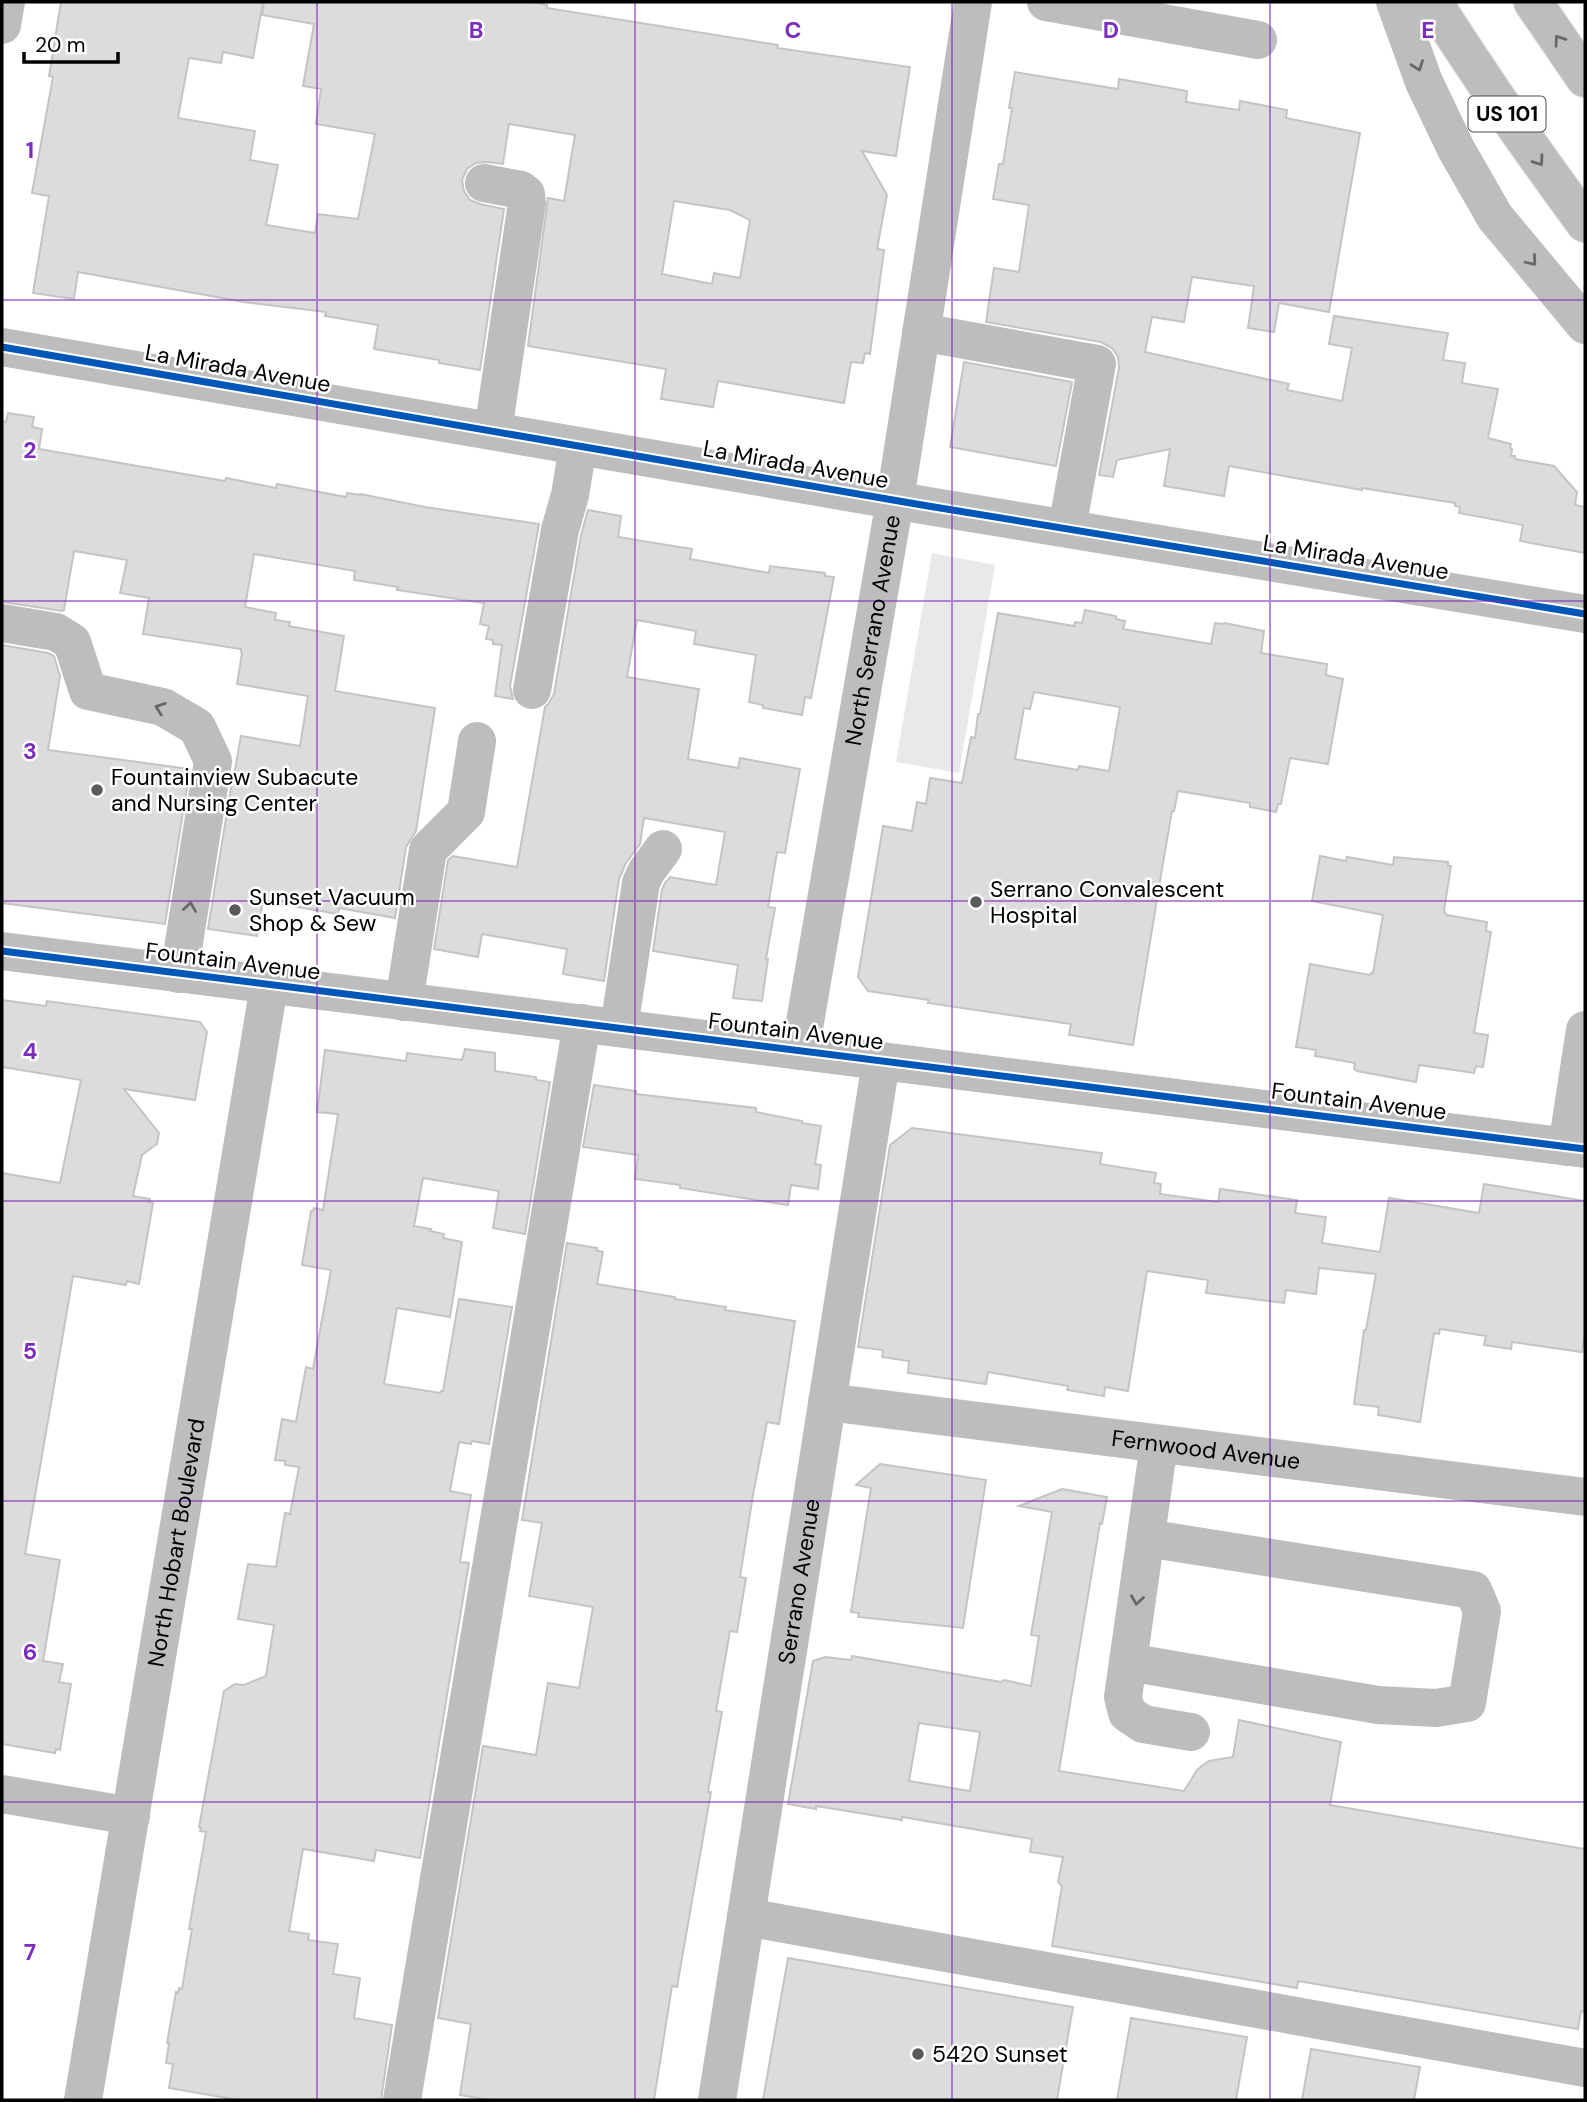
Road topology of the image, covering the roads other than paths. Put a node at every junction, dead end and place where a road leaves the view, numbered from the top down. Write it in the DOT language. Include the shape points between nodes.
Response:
graph roads {
  1 [pos="973,2"];
  2 [pos="1046,2"];
  3 [pos="1395,2"];
  4 [pos="1433,2"];
  5 [pos="1533,2"];
  6 [pos="1258,40"];
  7 [pos="1585,78"];
  8 [pos="484,183"];
  9 [pos="1585,223"];
  10 [pos="1585,325"];
  11 [pos="921,332"];
  12 [pos="2,347"];
  13 [pos="493,431"];
  14 [pos="578,446"];
  15 [pos="895,500"];
  16 [pos="1067,528"];
  17 [pos="1585,614"];
  18 [pos="2,623"];
  19 [pos="532,690"];
  20 [pos="477,741"];
  21 [pos="663,849"];
  22 [pos="2,951"];
  23 [pos="179,974"];
  24 [pos="269,986"];
  25 [pos="404,1002"];
  26 [pos="582,1023"];
  27 [pos="619,1028"];
  28 [pos="1585,1030"];
  29 [pos="800,1051"];
  30 [pos="881,1062"];
  31 [pos="1576,1148"];
  32 [pos="827,1402"];
  33 [pos="1159,1444"];
  34 [pos="1585,1497"];
  35 [pos="1146,1538"];
  36 [pos="1128,1662"];
  37 [pos="1191,1732"];
  38 [pos="2,1794"];
  39 [pos="131,1816"];
  40 [pos="746,1917"];
  41 [pos="1585,2068"];
  42 [pos="83,2100"];
  43 [pos="402,2100"];
  44 [pos="717,2100"];
  1 -- 11 [label="main road, North Serrano Avenue"];
  2 -- 6 [label="main road"];
  3 -- 10 [label="main road, one-way" via="1429,93 1495,217"];
  4 -- 9 [label="main road, US 101, one-way"];
  7 -- 5 [label="main road, one-way"];
  8 -- 13 [label="main road" via="521,190 527,203"];
  11 -- 15 [label="main road, North Serrano Avenue"];
  11 -- 16 [label="main road" via="1097,365"];
  12 -- 13 [label="main road, La Mirada Avenue"];
  13 -- 14 [label="main road, La Mirada Avenue"];
  14 -- 15 [label="main road, La Mirada Avenue"];
  14 -- 19 [label="main road"];
  15 -- 16 [label="main road, La Mirada Avenue"];
  15 -- 29 [label="main road, North Serrano Avenue"];
  16 -- 17 [label="main road, La Mirada Avenue"];
  23 -- 18 [label="main road, one-way" via="213,761 197,727 163,707 88,691 72,642 56,632"];
  20 -- 25 [label="main road" via="466,812 428,850"];
  21 -- 27 [label="main road" via="641,883"];
  22 -- 23 [label="main road, Fountain Avenue"];
  23 -- 24 [label="main road, Fountain Avenue"];
  24 -- 25 [label="main road, Fountain Avenue"];
  24 -- 39 [label="main road, North Hobart Boulevard"];
  25 -- 26 [label="main road, Fountain Avenue"];
  26 -- 27 [label="main road, Fountain Avenue"];
  26 -- 43 [label="main road"];
  27 -- 29 [label="main road, Fountain Avenue"];
  28 -- 31 [label="main road"];
  29 -- 30 [label="main road, Fountain Avenue"];
  30 -- 31 [label="main road, Fountain Avenue"];
  30 -- 32 [label="main road, Serrano Avenue"];
  32 -- 33 [label="main road, Fernwood Avenue"];
  32 -- 40 [label="main road, Serrano Avenue"];
  33 -- 34 [label="main road, Fernwood Avenue"];
  33 -- 35 [label="main road"];
  35 -- 36 [label="main road, one-way"];
  35 -- 36 [label="main road" via="1473,1590 1482,1611 1467,1703 1436,1708 1378,1705"];
  36 -- 37 [label="main road" via="1123,1696 1127,1713 1143,1724"];
  38 -- 39 [label="main road"];
  39 -- 42 [label="main road, North Hobart Boulevard"];
  40 -- 41 [label="main road"];
  40 -- 44 [label="main road, Serrano Avenue"];
}
